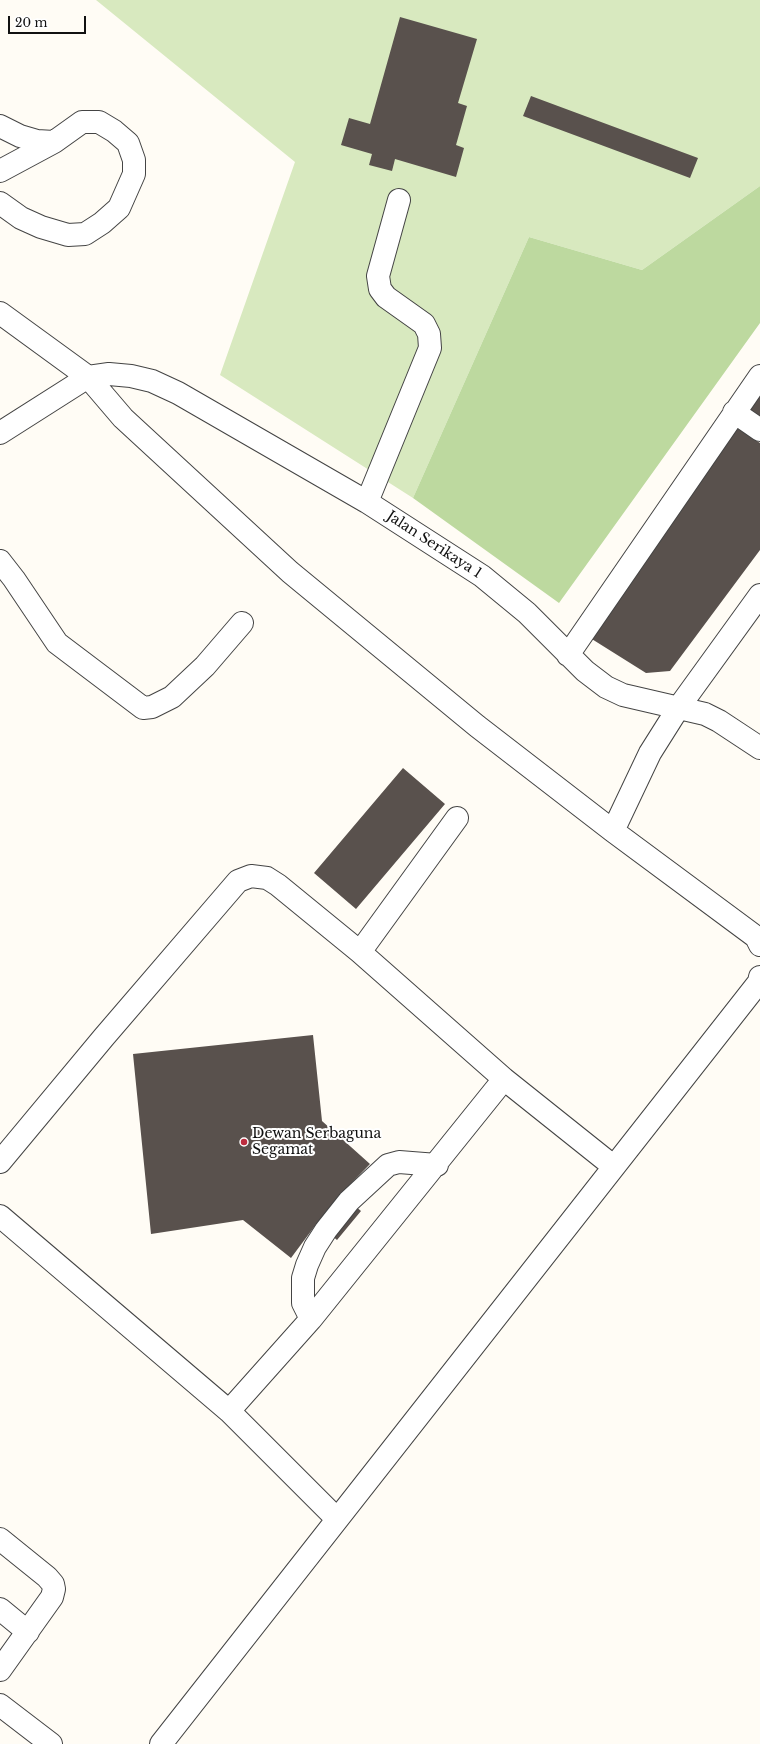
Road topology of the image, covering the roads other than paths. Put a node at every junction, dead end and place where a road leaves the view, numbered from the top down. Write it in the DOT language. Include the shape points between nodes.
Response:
graph roads {
  1 [pos="0,126"];
  2 [pos="54,142"];
  3 [pos="0,171"];
  4 [pos="399,200"];
  5 [pos="0,203"];
  6 [pos="0,313"];
  7 [pos="760,376"];
  8 [pos="88,377"];
  9 [pos="734,412"];
  10 [pos="760,430"];
  11 [pos="0,433"];
  12 [pos="367,502"];
  13 [pos="0,561"];
  14 [pos="760,595"];
  15 [pos="242,623"];
  16 [pos="568,655"];
  17 [pos="679,708"];
  18 [pos="760,748"];
  19 [pos="457,818"];
  20 [pos="613,831"];
  21 [pos="760,945"];
  22 [pos="360,952"];
  23 [pos="760,977"];
  24 [pos="504,1079"];
  25 [pos="0,1162"];
  26 [pos="436,1164"];
  27 [pos="613,1166"];
  28 [pos="0,1216"];
  29 [pos="311,1319"];
  30 [pos="229,1411"];
  31 [pos="337,1518"];
  32 [pos="0,1539"];
  33 [pos="0,1609"];
  34 [pos="28,1632"];
  35 [pos="0,1670"];
  36 [pos="0,1705"];
  37 [pos="51,1744"];
  38 [pos="161,1744"];
  1 -- 2 [label="street" via="20,136"];
  2 -- 3 [label="street"];
  2 -- 5 [label="street" via="82,122 99,122 128,143 134,160 134,174 119,208 86,234 68,235 21,218"];
  4 -- 12 [label="street" via="378,276 380,289 386,298 424,324 429,334 430,348"];
  6 -- 8 [label="street"];
  7 -- 9 [label="street"];
  8 -- 11 [label="street"];
  8 -- 12 [label="street, Jalan Serikaya 1" via="109,374 152,381"];
  8 -- 20 [label="street" via="123,418 290,572 477,726"];
  9 -- 10 [label="street"];
  9 -- 16 [label="street"];
  12 -- 16 [label="street, Jalan Serikaya 1" via="482,576 527,613"];
  13 -- 15 [label="street" via="57,643 143,708 152,707 172,697 205,666"];
  14 -- 17 [label="street"];
  16 -- 17 [label="street, Jalan Serikaya 1" via="606,687 623,695"];
  17 -- 18 [label="street, Jalan Serikaya 1" via="705,714"];
  17 -- 20 [label="street" via="650,753"];
  19 -- 22 [label="street"];
  20 -- 21 [label="street" via="756,938"];
  22 -- 24 [label="street"];
  22 -- 25 [label="street" via="267,878 251,876 238,881"];
  23 -- 27 [label="street" via="759,982"];
  24 -- 26 [label="street"];
  24 -- 27 [label="street"];
  26 -- 29 [label="street"];
  26 -- 29 [label="street" via="388,1164 349,1201 326,1230 307,1265 303,1278 304,1303"];
  27 -- 31 [label="street"];
  28 -- 30 [label="street"];
  29 -- 30 [label="street"];
  30 -- 31 [label="street"];
  31 -- 38 [label="street"];
  32 -- 34 [label="street" via="53,1584 52,1597"];
  33 -- 34 [label="street"];
  34 -- 35 [label="street"];
  36 -- 37 [label="street"];
}
